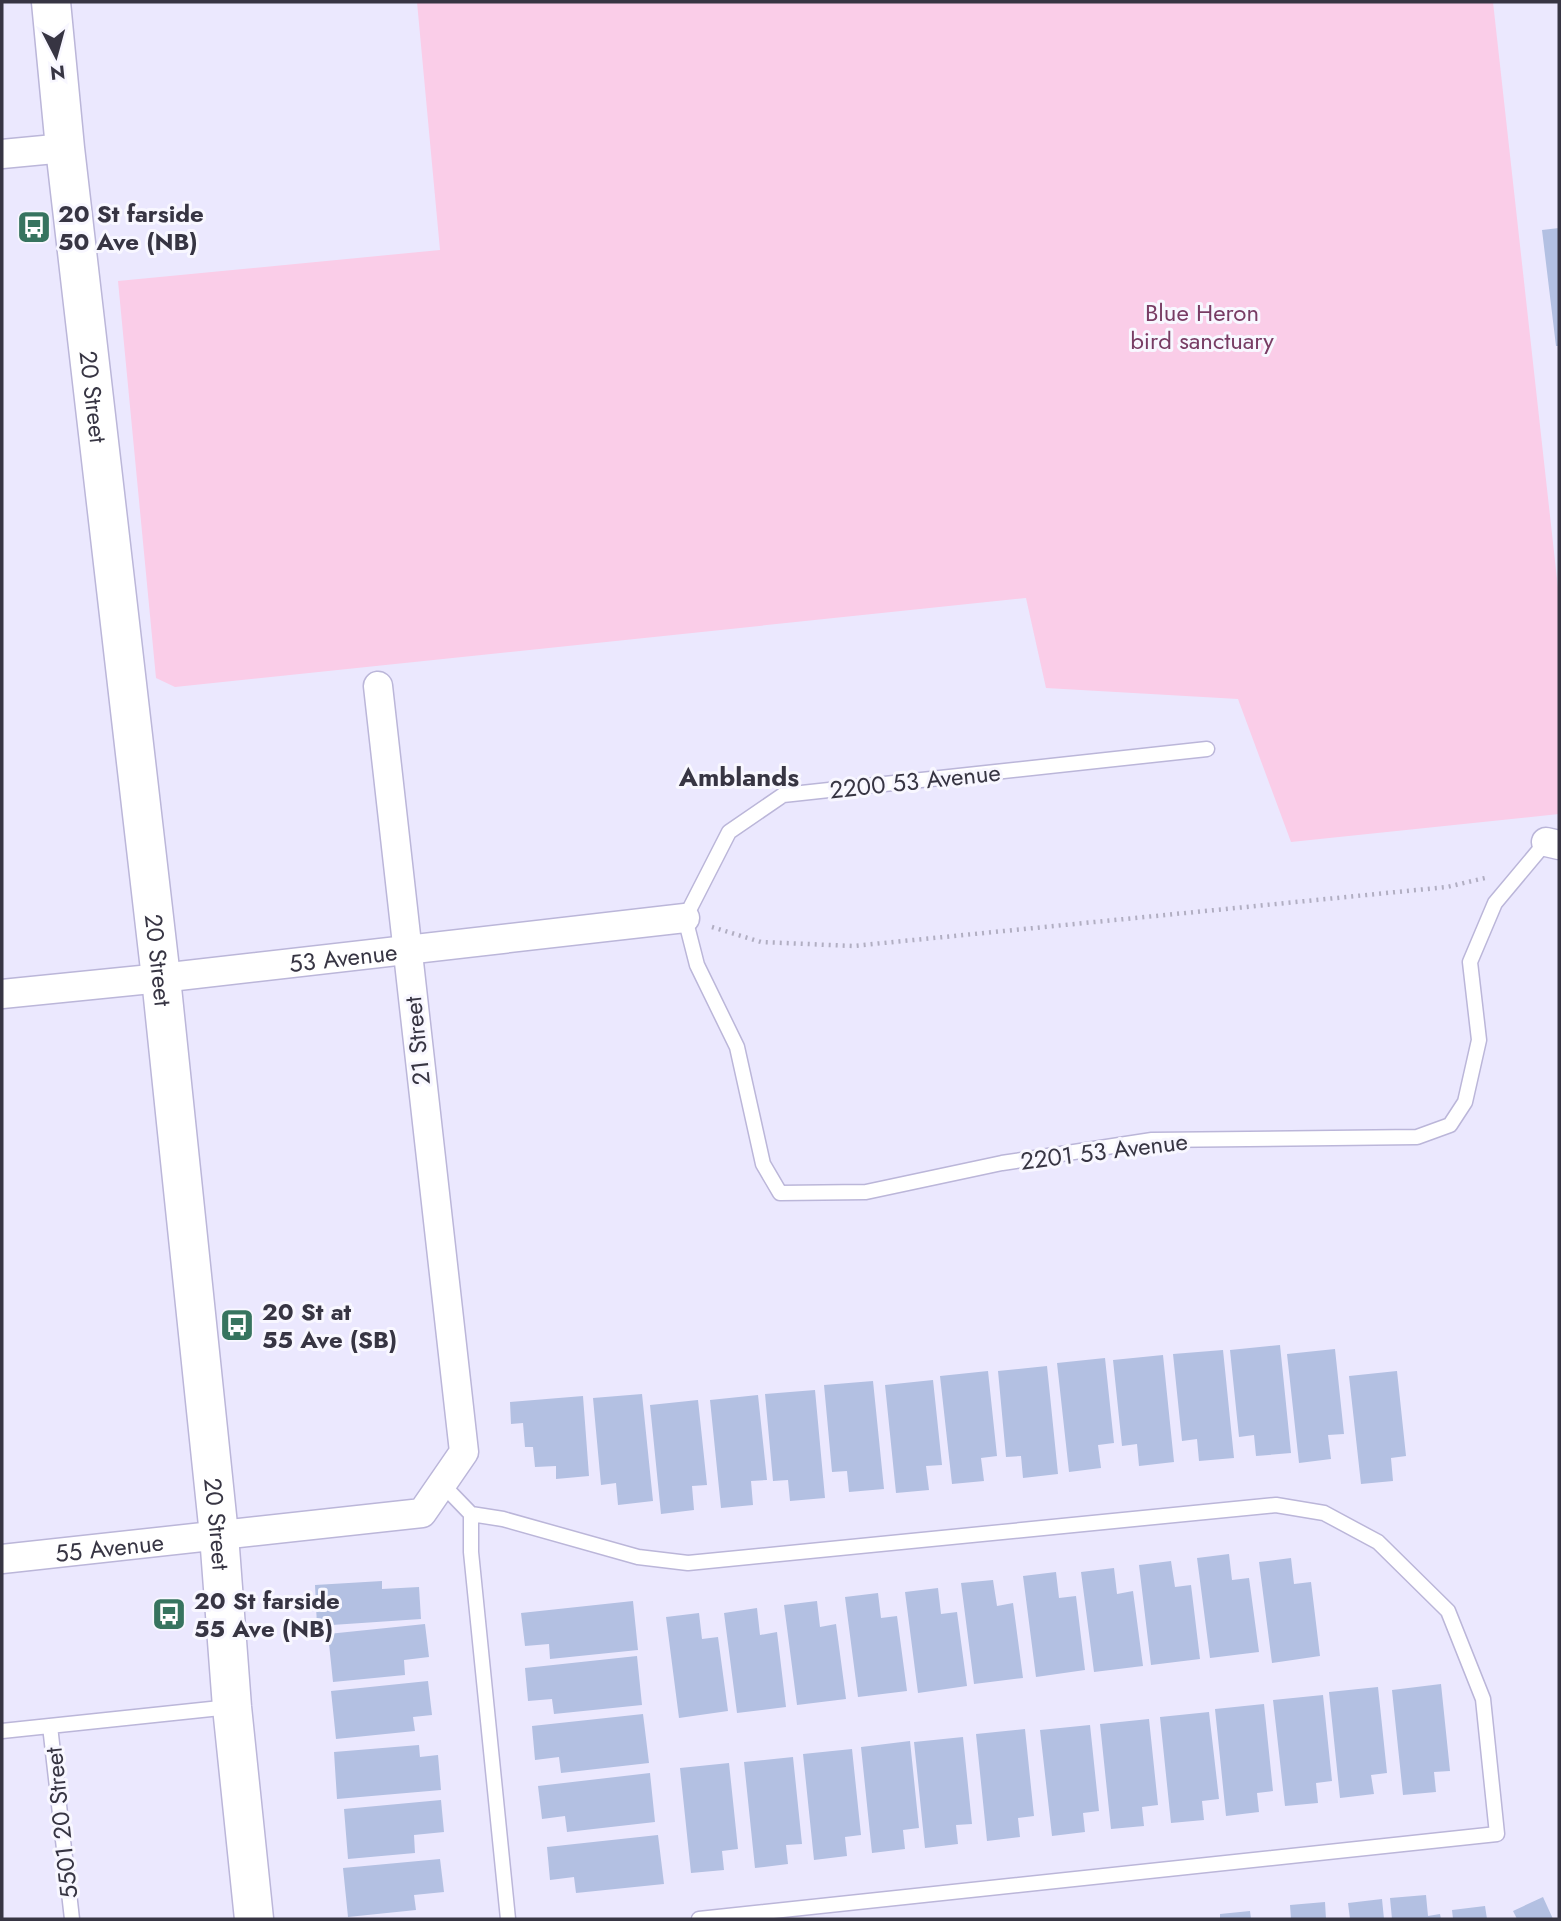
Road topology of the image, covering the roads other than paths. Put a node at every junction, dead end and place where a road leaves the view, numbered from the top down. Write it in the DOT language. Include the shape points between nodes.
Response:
graph roads {
  1 [pos="51,2"];
  2 [pos="65,148"];
  3 [pos="2,154"];
  4 [pos="378,686"];
  5 [pos="1207,749"];
  6 [pos="1553,844"];
  7 [pos="685,918"];
  8 [pos="407,949"];
  9 [pos="161,978"];
  10 [pos="2,994"];
  11 [pos="442,1484"];
  12 [pos="471,1514"];
  13 [pos="219,1535"];
  14 [pos="2,1559"];
  15 [pos="232,1707"];
  16 [pos="50,1726"];
  17 [pos="2,1731"];
  18 [pos="72,1919"];
  19 [pos="254,1919"];
  20 [pos="508,1919"];
  21 [pos="699,1919"];
  1 -- 2 [label="street, 20 Street"];
  2 -- 3 [label="street"];
  2 -- 9 [label="street, 20 Street"];
  4 -- 8 [label="street, 21 Street"];
  5 -- 7 [label="lane, 2200 53 Avenue" via="783,795 729,832"];
  6 -- 7 [label="lane, 2201 53 Avenue" via="1495,903 1471,962 1479,1040 1465,1102 1450,1125 1417,1137 1152,1140 1002,1163 866,1192 780,1194 763,1164 737,1047 697,965"];
  7 -- 8 [label="street, 53 Avenue"];
  8 -- 9 [label="street, 53 Avenue"];
  8 -- 11 [label="street, 21 Street" via="464,1452"];
  9 -- 10 [label="street, 53 Avenue"];
  9 -- 13 [label="street, 20 Street"];
  11 -- 12 [label="lane"];
  11 -- 13 [label="street, 55 Avenue" via="422,1513"];
  12 -- 20 [label="lane"];
  12 -- 21 [label="lane" via="638,1557 688,1563 1276,1505 1324,1513 1378,1542 1448,1611 1483,1699 1497,1834"];
  13 -- 14 [label="street, 55 Avenue"];
  13 -- 15 [label="street, 20 Street"];
  15 -- 16 [label="lane, 5501 20 Street"];
  15 -- 19 [label="street, 20 Street"];
  16 -- 17 [label="lane, 5501 20 Street"];
  16 -- 18 [label="lane, 5501 20 Street"];
}
